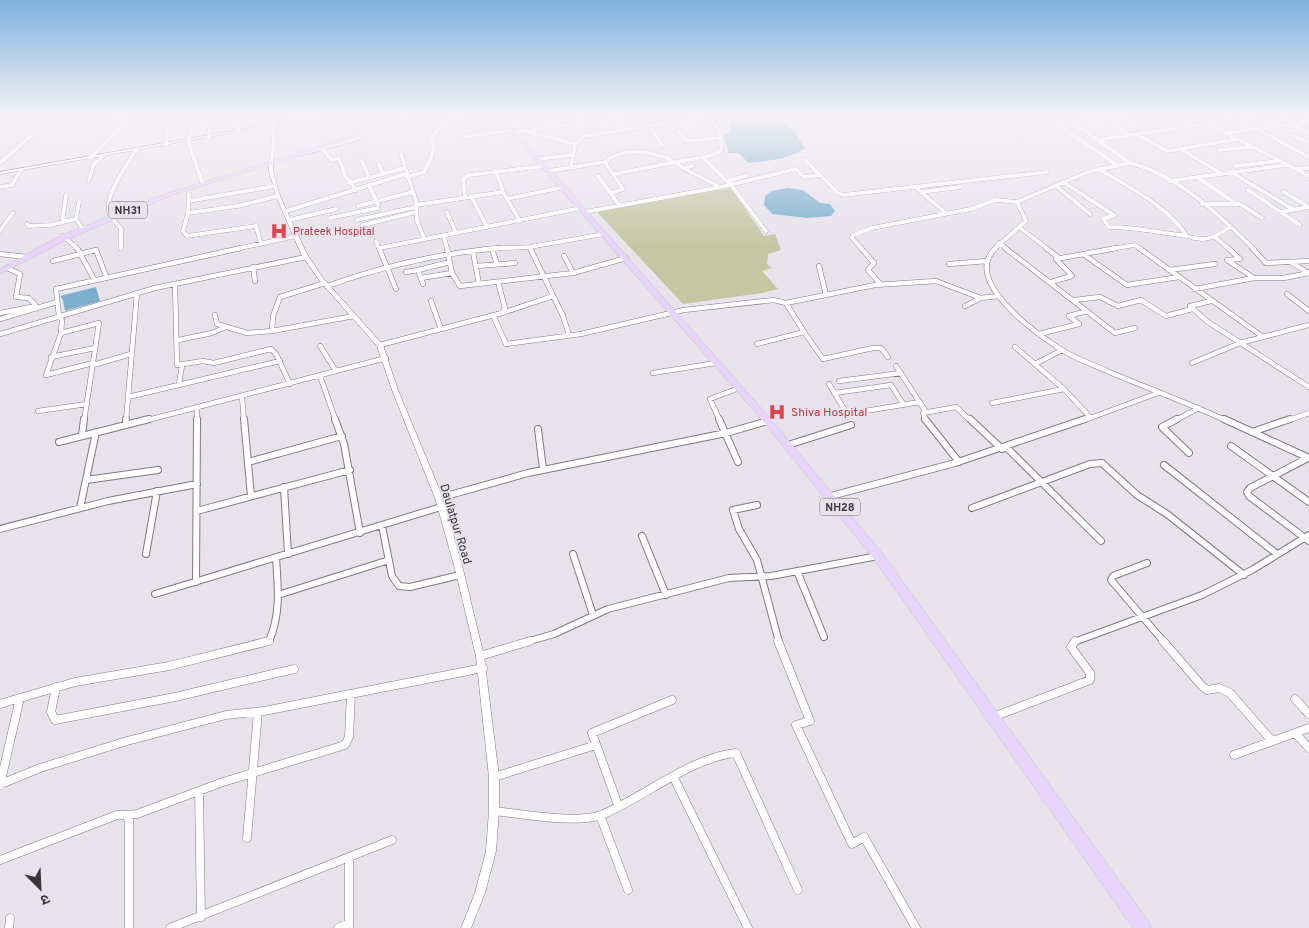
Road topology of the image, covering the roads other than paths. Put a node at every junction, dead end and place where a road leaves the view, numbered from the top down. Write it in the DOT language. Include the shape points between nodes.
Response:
graph roads {
  1 [pos="82,159"];
  2 [pos="99,159"];
  3 [pos="130,159"];
  4 [pos="194,159"];
  5 [pos="282,159"];
  6 [pos="339,159"];
  7 [pos="402,159"];
  8 [pos="430,159"];
  9 [pos="539,159"];
  10 [pos="560,159"];
  11 [pos="572,159"];
  12 [pos="608,159"];
  13 [pos="670,159"];
  14 [pos="691,159"];
  15 [pos="705,159"];
  16 [pos="1108,159"];
  17 [pos="1125,159"];
  18 [pos="1198,159"];
  19 [pos="1276,159"];
  20 [pos="362,160"];
  21 [pos="804,160"];
  22 [pos="1279,161"];
  23 [pos="271,162"];
  24 [pos="605,162"];
  25 [pos="676,162"];
  26 [pos="1130,163"];
  27 [pos="379,165"];
  28 [pos="544,165"];
  29 [pos="1286,165"];
  30 [pos="692,166"];
  31 [pos="1118,166"];
  32 [pos="1235,166"];
  33 [pos="572,167"];
  34 [pos="404,168"];
  35 [pos="683,168"];
  36 [pos="1100,168"];
  37 [pos="1309,168"];
  38 [pos="21,170"];
  39 [pos="1297,170"];
  40 [pos="496,171"];
  41 [pos="1047,172"];
  42 [pos="1231,172"];
  43 [pos="0,173"];
  44 [pos="383,174"];
  45 [pos="614,174"];
  46 [pos="1222,174"];
  47 [pos="407,175"];
  48 [pos="819,175"];
  49 [pos="598,176"];
  50 [pos="746,176"];
  51 [pos="1309,176"];
  52 [pos="1197,177"];
  53 [pos="368,178"];
  54 [pos="90,180"];
  55 [pos="727,180"];
  56 [pos="1168,180"];
  57 [pos="202,181"];
  58 [pos="1063,182"];
  59 [pos="349,183"];
  60 [pos="731,185"];
  61 [pos="1055,185"];
  62 [pos="274,186"];
  63 [pos="369,186"];
  64 [pos="0,187"];
  65 [pos="564,187"];
  66 [pos="721,187"];
  67 [pos="915,187"];
  68 [pos="960,187"];
  69 [pos="356,190"];
  70 [pos="1248,190"];
  71 [pos="413,192"];
  72 [pos="503,192"];
  73 [pos="921,192"];
  74 [pos="1284,192"];
  75 [pos="188,194"];
  76 [pos="610,194"];
  77 [pos="66,195"];
  78 [pos="278,196"];
  79 [pos="471,196"];
  80 [pos="465,197"];
  81 [pos="507,199"];
  82 [pos="189,201"];
  83 [pos="79,202"];
  84 [pos="378,202"];
  85 [pos="1017,202"];
  86 [pos="1235,203"];
  87 [pos="1202,204"];
  88 [pos="618,205"];
  89 [pos="358,206"];
  90 [pos="1309,207"];
  91 [pos="378,208"];
  92 [pos="416,208"];
  93 [pos="336,209"];
  94 [pos="583,210"];
  95 [pos="1294,210"];
  96 [pos="286,211"];
  97 [pos="447,212"];
  98 [pos="1281,212"];
  99 [pos="13,213"];
  100 [pos="188,213"];
  101 [pos="946,213"];
  102 [pos="1090,214"];
  103 [pos="381,215"];
  104 [pos="111,216"];
  105 [pos="330,218"];
  106 [pos="1262,218"];
  107 [pos="10,219"];
  108 [pos="76,219"];
  109 [pos="0,220"];
  110 [pos="289,220"];
  111 [pos="357,220"];
  112 [pos="520,221"];
  113 [pos="62,223"];
  114 [pos="27,224"];
  115 [pos="363,225"];
  116 [pos="1300,225"];
  117 [pos="487,227"];
  118 [pos="1230,227"];
  119 [pos="82,228"];
  120 [pos="1020,228"];
  121 [pos="0,229"];
  122 [pos="766,231"];
  123 [pos="456,233"];
  124 [pos="604,234"];
  125 [pos="296,236"];
  126 [pos="444,236"];
  127 [pos="1187,236"];
  128 [pos="64,237"];
  129 [pos="1215,237"];
  130 [pos="424,238"];
  131 [pos="376,241"];
  132 [pos="999,243"];
  133 [pos="260,244"];
  134 [pos="380,248"];
  135 [pos="530,248"];
  136 [pos="121,249"];
  137 [pos="492,249"];
  138 [pos="472,252"];
  139 [pos="83,253"];
  140 [pos="0,254"];
  141 [pos="1083,254"];
  142 [pos="448,255"];
  143 [pos="564,256"];
  144 [pos="25,257"];
  145 [pos="306,257"];
  146 [pos="626,258"];
  147 [pos="1059,258"];
  148 [pos="1309,260"];
  149 [pos="53,261"];
  150 [pos="986,261"];
  151 [pos="450,262"];
  152 [pos="1291,262"];
  153 [pos="515,263"];
  154 [pos="497,264"];
  155 [pos="949,264"];
  156 [pos="1215,264"];
  157 [pos="388,266"];
  158 [pos="476,266"];
  159 [pos="819,266"];
  160 [pos="253,267"];
  161 [pos="2,270"];
  162 [pos="418,270"];
  163 [pos="1169,270"];
  164 [pos="406,272"];
  165 [pos="452,273"];
  166 [pos="572,273"];
  167 [pos="1309,273"];
  168 [pos="106,276"];
  169 [pos="542,277"];
  170 [pos="1178,277"];
  171 [pos="421,278"];
  172 [pos="1254,278"];
  173 [pos="94,279"];
  174 [pos="255,281"];
  175 [pos="498,282"];
  176 [pos="1051,282"];
  177 [pos="175,284"];
  178 [pos="423,284"];
  179 [pos="479,284"];
  180 [pos="326,285"];
  181 [pos="881,285"];
  182 [pos="396,289"];
  183 [pos="1194,289"];
  184 [pos="137,293"];
  185 [pos="1286,294"];
  186 [pos="826,295"];
  187 [pos="553,296"];
  188 [pos="998,296"];
  189 [pos="981,298"];
  190 [pos="1074,300"];
  191 [pos="431,301"];
  192 [pos="1212,301"];
  193 [pos="57,302"];
  194 [pos="786,303"];
  195 [pos="965,306"];
  196 [pos="36,307"];
  197 [pos="1192,309"];
  198 [pos="1087,311"];
  199 [pos="1309,311"];
  200 [pos="0,312"];
  201 [pos="673,312"];
  202 [pos="502,313"];
  203 [pos="215,315"];
  204 [pos="493,315"];
  205 [pos="59,316"];
  206 [pos="354,316"];
  207 [pos="0,319"];
  208 [pos="1309,324"];
  209 [pos="226,326"];
  210 [pos="1135,328"];
  211 [pos="441,329"];
  212 [pos="272,331"];
  213 [pos="804,332"];
  214 [pos="61,333"];
  215 [pos="0,334"];
  216 [pos="1039,334"];
  217 [pos="570,335"];
  218 [pos="1263,337"];
  219 [pos="178,340"];
  220 [pos="1240,343"];
  221 [pos="757,344"];
  222 [pos="380,345"];
  223 [pos="320,346"];
  224 [pos="1015,347"];
  225 [pos="95,348"];
  226 [pos="1062,350"];
  227 [pos="131,354"];
  228 [pos="50,357"];
  229 [pos="888,357"];
  230 [pos="386,358"];
  231 [pos="280,361"];
  232 [pos="716,363"];
  233 [pos="1192,363"];
  234 [pos="93,364"];
  235 [pos="1035,364"];
  236 [pos="182,366"];
  237 [pos="896,366"];
  238 [pos="336,371"];
  239 [pos="901,372"];
  240 [pos="653,373"];
  241 [pos="320,376"];
  242 [pos="839,381"];
  243 [pos="179,384"];
  244 [pos="290,384"];
  245 [pos="829,384"];
  246 [pos="1309,387"];
  247 [pos="739,388"];
  248 [pos="1064,389"];
  249 [pos="834,393"];
  250 [pos="1158,393"];
  251 [pos="242,396"];
  252 [pos="128,397"];
  253 [pos="920,402"];
  254 [pos="992,402"];
  255 [pos="87,404"];
  256 [pos="904,405"];
  257 [pos="197,407"];
  258 [pos="1199,408"];
  259 [pos="38,411"];
  260 [pos="926,412"];
  261 [pos="1309,413"];
  262 [pos="1092,418"];
  263 [pos="768,421"];
  264 [pos="126,424"];
  265 [pos="851,425"];
  266 [pos="538,429"];
  267 [pos="96,432"];
  268 [pos="1252,432"];
  269 [pos="726,433"];
  270 [pos="82,435"];
  271 [pos="342,436"];
  272 [pos="59,442"];
  273 [pos="788,445"];
  274 [pos="1231,446"];
  275 [pos="1004,448"];
  276 [pos="1189,453"];
  277 [pos="1307,456"];
  278 [pos="248,462"];
  279 [pos="738,462"];
  280 [pos="959,462"];
  281 [pos="1164,465"];
  282 [pos="158,470"];
  283 [pos="350,470"];
  284 [pos="543,470"];
  285 [pos="1273,476"];
  286 [pos="86,480"];
  287 [pos="1043,483"];
  288 [pos="197,484"];
  289 [pos="284,487"];
  290 [pos="157,491"];
  291 [pos="251,496"];
  292 [pos="831,496"];
  293 [pos="439,498"];
  294 [pos="1309,502"];
  295 [pos="757,505"];
  296 [pos="441,507"];
  297 [pos="80,508"];
  298 [pos="972,508"];
  299 [pos="197,511"];
  300 [pos="382,526"];
  301 [pos="0,529"];
  302 [pos="360,532"];
  303 [pos="642,536"];
  304 [pos="1307,538"];
  305 [pos="1101,540"];
  306 [pos="146,554"];
  307 [pos="288,554"];
  308 [pos="573,554"];
  309 [pos="1277,554"];
  310 [pos="878,556"];
  311 [pos="276,558"];
  312 [pos="389,560"];
  313 [pos="1148,563"];
  314 [pos="797,571"];
  315 [pos="1244,574"];
  316 [pos="460,575"];
  317 [pos="762,578"];
  318 [pos="196,582"];
  319 [pos="155,594"];
  320 [pos="278,595"];
  321 [pos="666,595"];
  322 [pos="594,615"];
  323 [pos="1144,619"];
  324 [pos="824,637"];
  325 [pos="480,656"];
  326 [pos="482,668"];
  327 [pos="294,669"];
  328 [pos="56,688"];
  329 [pos="351,694"];
  330 [pos="20,698"];
  331 [pos="1295,699"];
  332 [pos="672,700"];
  333 [pos="0,704"];
  334 [pos="258,712"];
  335 [pos="1309,714"];
  336 [pos="993,717"];
  337 [pos="1309,728"];
  338 [pos="1295,733"];
  339 [pos="1272,741"];
  340 [pos="596,745"];
  341 [pos="1309,748"];
  342 [pos="1234,755"];
  343 [pos="253,774"];
  344 [pos="673,776"];
  345 [pos="494,777"];
  346 [pos="0,785"];
  347 [pos="199,792"];
  348 [pos="618,805"];
  349 [pos="494,811"];
  350 [pos="126,815"];
  351 [pos="600,815"];
  352 [pos="247,838"];
  353 [pos="392,840"];
  354 [pos="349,857"];
  355 [pos="0,860"];
  356 [pos="628,890"];
  357 [pos="798,890"];
  358 [pos="200,917"];
  359 [pos="10,918"];
  360 [pos="349,926"];
  361 [pos="913,927"];
  362 [pos="9,928"];
  363 [pos="129,928"];
  364 [pos="170,928"];
  365 [pos="338,928"];
  366 [pos="466,928"];
  367 [pos="748,928"];
  368 [pos="1143,928"];
  1 -- 38 [label="street"];
  2 -- 54 [label="street" via="94,164"];
  3 -- 104 [label="street" via="111,192 108,211"];
  4 -- 57 [label="street"];
  5 -- 23 [label="highway, NH31"];
  6 -- 59 [label="street"];
  7 -- 34 [label="street"];
  8 -- 47 [label="street" via="424,172"];
  9 -- 28 [label="highway, NH28"];
  10 -- 28 [label="street"];
  11 -- 33 [label="street"];
  12 -- 24 [label="street"];
  13 -- 25 [label="street"];
  14 -- 25 [label="street"];
  15 -- 55 [label="street"];
  16 -- 31 [label="street"];
  17 -- 26 [label="street"];
  18 -- 46 [label="street"];
  19 -- 22 [label="street"];
  20 -- 53 [label="street"];
  21 -- 48 [label="street"];
  22 -- 29 [label="street"];
  22 -- 32 [label="street"];
  23 -- 57 [label="highway, NH31"];
  23 -- 62 [label="street, Daulatpur Road"];
  24 -- 33 [label="street"];
  24 -- 45 [label="street"];
  25 -- 35 [label="street"];
  25 -- 45 [label="street"];
  26 -- 31 [label="street"];
  26 -- 56 [label="street" via="1149,167"];
  27 -- 44 [label="street"];
  28 -- 33 [label="street"];
  28 -- 40 [label="street"];
  28 -- 65 [label="highway, NH28"];
  29 -- 39 [label="street"];
  29 -- 42 [label="street"];
  30 -- 35 [label="street"];
  31 -- 36 [label="street"];
  34 -- 44 [label="street"];
  34 -- 47 [label="street"];
  35 -- 66 [label="street"];
  36 -- 58 [label="street"];
  36 -- 127 [label="street" via="1175,221"];
  37 -- 39 [label="street"];
  38 -- 43 [label="street"];
  38 -- 64 [label="street" via="12,185"];
  39 -- 51 [label="street"];
  40 -- 72 [label="street"];
  40 -- 80 [label="street" via="465,177 462,185"];
  41 -- 67 [label="street"];
  42 -- 46 [label="street"];
  42 -- 95 [label="street"];
  44 -- 53 [label="street"];
  45 -- 76 [label="street" via="623,188"];
  46 -- 52 [label="street"];
  47 -- 63 [label="street"];
  47 -- 71 [label="street"];
  48 -- 60 [label="street" via="804,177 796,169"];
  48 -- 67 [label="street" via="843,195"];
  49 -- 76 [label="street"];
  50 -- 55 [label="street"];
  52 -- 56 [label="street"];
  52 -- 86 [label="street"];
  53 -- 59 [label="street"];
  55 -- 60 [label="street"];
  56 -- 87 [label="street"];
  57 -- 104 [label="highway, NH31"];
  58 -- 61 [label="street"];
  58 -- 127 [label="street" via="1114,215 1103,219 1109,227 1132,227"];
  59 -- 69 [label="street"];
  60 -- 66 [label="street"];
  60 -- 122 [label="street"];
  61 -- 85 [label="street"];
  61 -- 102 [label="street"];
  62 -- 78 [label="street, Daulatpur Road"];
  62 -- 82 [label="street"];
  63 -- 69 [label="street"];
  63 -- 84 [label="street"];
  65 -- 81 [label="street"];
  65 -- 94 [label="highway, NH28"];
  66 -- 88 [label="street"];
  67 -- 73 [label="street"];
  68 -- 73 [label="street"];
  69 -- 96 [label="street"];
  70 -- 98 [label="street"];
  71 -- 84 [label="street"];
  71 -- 92 [label="street"];
  72 -- 79 [label="street"];
  72 -- 81 [label="street"];
  73 -- 101 [label="street"];
  74 -- 90 [label="street"];
  75 -- 82 [label="street"];
  76 -- 88 [label="street"];
  77 -- 113 [label="street"];
  78 -- 96 [label="street, Daulatpur Road"];
  78 -- 100 [label="street"];
  79 -- 80 [label="street"];
  79 -- 117 [label="street"];
  80 -- 92 [label="street"];
  81 -- 112 [label="street"];
  82 -- 100 [label="street"];
  83 -- 108 [label="street"];
  84 -- 89 [label="street"];
  84 -- 91 [label="street"];
  85 -- 101 [label="street" via="996,200"];
  85 -- 120 [label="street" via="1026,221"];
  86 -- 87 [label="street"];
  86 -- 106 [label="street" via="1244,205"];
  87 -- 118 [label="street"];
  88 -- 94 [label="street"];
  90 -- 95 [label="street"];
  91 -- 103 [label="street"];
  91 -- 105 [label="street"];
  92 -- 103 [label="street"];
  92 -- 115 [label="street"];
  92 -- 130 [label="street"];
  93 -- 110 [label="street"];
  94 -- 112 [label="street"];
  94 -- 124 [label="highway, NH28"];
  95 -- 98 [label="street"];
  96 -- 110 [label="street, Daulatpur Road"];
  97 -- 123 [label="street"];
  98 -- 116 [label="street"];
  99 -- 107 [label="street"];
  100 -- 133 [label="street" via="183,231 187,236 256,226"];
  101 -- 181 [label="street" via="872,228 852,236 874,263 868,270"];
  103 -- 111 [label="street"];
  104 -- 119 [label="highway, NH31"];
  104 -- 128 [label="highway, NH31"];
  104 -- 136 [label="street" via="121,229"];
  107 -- 109 [label="street"];
  107 -- 121 [label="street"];
  108 -- 113 [label="street"];
  108 -- 119 [label="street"];
  110 -- 125 [label="street, Daulatpur Road"];
  112 -- 117 [label="street"];
  113 -- 114 [label="street"];
  117 -- 123 [label="street"];
  118 -- 129 [label="street"];
  118 -- 152 [label="street" via="1266,262"];
  119 -- 128 [label="highway, NH31"];
  120 -- 132 [label="street"];
  120 -- 147 [label="street"];
  123 -- 126 [label="street"];
  124 -- 135 [label="street"];
  124 -- 146 [label="highway, NH28"];
  125 -- 133 [label="street"];
  125 -- 145 [label="street, Daulatpur Road"];
  126 -- 130 [label="street"];
  126 -- 142 [label="street"];
  127 -- 129 [label="street" via="1198,241"];
  128 -- 139 [label="street"];
  128 -- 144 [label="highway, NH31"];
  129 -- 172 [label="street" via="1240,259 1227,260"];
  130 -- 134 [label="street"];
  131 -- 134 [label="street"];
  132 -- 150 [label="street"];
  132 -- 176 [label="street"];
  133 -- 168 [label="street"];
  134 -- 157 [label="street"];
  135 -- 137 [label="street"];
  135 -- 169 [label="street"];
  137 -- 138 [label="street"];
  137 -- 154 [label="street"];
  138 -- 142 [label="street"];
  138 -- 158 [label="street"];
  139 -- 149 [label="street"];
  139 -- 168 [label="street" via="96,250"];
  139 -- 173 [label="street"];
  140 -- 144 [label="street"];
  141 -- 147 [label="street"];
  141 -- 163 [label="street" via="1135,246"];
  141 -- 170 [label="street" via="1127,286"];
  142 -- 151 [label="street"];
  142 -- 157 [label="street"];
  143 -- 166 [label="street" via="573,269"];
  144 -- 161 [label="highway, NH31"];
  145 -- 160 [label="street"];
  145 -- 180 [label="street, Daulatpur Road"];
  146 -- 166 [label="street"];
  146 -- 201 [label="highway, NH28"];
  147 -- 176 [label="street" via="1057,262 1072,276"];
  148 -- 152 [label="street"];
  150 -- 155 [label="street"];
  150 -- 188 [label="street" via="987,280"];
  151 -- 162 [label="street"];
  151 -- 165 [label="street"];
  152 -- 167 [label="street"];
  153 -- 154 [label="street"];
  154 -- 158 [label="street"];
  156 -- 163 [label="street"];
  157 -- 180 [label="street"];
  157 -- 182 [label="street"];
  158 -- 179 [label="street"];
  159 -- 186 [label="street"];
  160 -- 174 [label="street"];
  160 -- 177 [label="street"];
  161 -- 196 [label="street" via="20,274 16,297 29,298"];
  162 -- 164 [label="street"];
  162 -- 171 [label="street"];
  163 -- 170 [label="street"];
  165 -- 171 [label="street"];
  165 -- 179 [label="street" via="460,286"];
  166 -- 169 [label="street"];
  167 -- 172 [label="street" via="1284,278"];
  168 -- 173 [label="street"];
  169 -- 175 [label="street"];
  169 -- 187 [label="street"];
  170 -- 183 [label="street"];
  171 -- 178 [label="street"];
  172 -- 183 [label="street"];
  173 -- 193 [label="street" via="56,289"];
  175 -- 179 [label="street"];
  175 -- 202 [label="street" via="505,308"];
  176 -- 190 [label="street"];
  177 -- 184 [label="street"];
  177 -- 219 [label="street"];
  180 -- 206 [label="street, Daulatpur Road"];
  180 -- 212 [label="street" via="280,297"];
  181 -- 186 [label="street"];
  181 -- 189 [label="street" via="936,281"];
  183 -- 192 [label="street"];
  184 -- 205 [label="street"];
  184 -- 227 [label="street"];
  185 -- 199 [label="street"];
  186 -- 194 [label="street"];
  187 -- 202 [label="street"];
  187 -- 217 [label="street"];
  188 -- 189 [label="street"];
  188 -- 216 [label="street"];
  189 -- 195 [label="street"];
  190 -- 197 [label="street" via="1100,296 1118,306 1141,300 1166,316"];
  190 -- 198 [label="street"];
  191 -- 211 [label="street"];
  192 -- 197 [label="street" via="1190,305"];
  192 -- 218 [label="street"];
  193 -- 196 [label="street"];
  193 -- 205 [label="street"];
  194 -- 201 [label="street" via="774,300"];
  194 -- 213 [label="street"];
  196 -- 200 [label="street"];
  196 -- 207 [label="street"];
  197 -- 220 [label="street"];
  198 -- 210 [label="street" via="1115,333"];
  198 -- 216 [label="street" via="1069,316 1079,324"];
  201 -- 217 [label="street"];
  201 -- 232 [label="highway, NH28"];
  202 -- 204 [label="street"];
  203 -- 209 [label="street" via="217,324"];
  204 -- 211 [label="street"];
  204 -- 217 [label="street" via="506,344"];
  205 -- 214 [label="street" via="62,320"];
  205 -- 215 [label="street"];
  206 -- 212 [label="street"];
  206 -- 222 [label="street, Daulatpur Road"];
  208 -- 218 [label="street"];
  209 -- 212 [label="street" via="248,332"];
  209 -- 219 [label="street" via="212,334"];
  211 -- 222 [label="street"];
  213 -- 221 [label="street"];
  213 -- 229 [label="street" via="823,359 874,348 881,348"];
  214 -- 225 [label="street" via="99,323"];
  214 -- 228 [label="street"];
  216 -- 226 [label="street"];
  218 -- 220 [label="street"];
  219 -- 236 [label="street" via="177,365"];
  220 -- 233 [label="street"];
  220 -- 246 [label="street"];
  222 -- 230 [label="street, Daulatpur Road"];
  223 -- 238 [label="street"];
  224 -- 235 [label="street"];
  225 -- 228 [label="street"];
  225 -- 234 [label="street"];
  226 -- 235 [label="street"];
  226 -- 250 [label="street"];
  227 -- 234 [label="street"];
  227 -- 252 [label="street"];
  228 -- 234 [label="street" via="46,375"];
  230 -- 238 [label="street"];
  230 -- 293 [label="street, Daulatpur Road" via="395,390"];
  231 -- 236 [label="street" via="273,350 267,349 214,363 203,361"];
  231 -- 243 [label="street"];
  231 -- 244 [label="street"];
  232 -- 240 [label="street"];
  232 -- 247 [label="highway, NH28"];
  234 -- 255 [label="street"];
  235 -- 248 [label="street"];
  236 -- 243 [label="street"];
  237 -- 239 [label="street"];
  238 -- 241 [label="street"];
  239 -- 242 [label="street"];
  239 -- 253 [label="street"];
  241 -- 244 [label="street"];
  241 -- 271 [label="street"];
  243 -- 252 [label="street"];
  244 -- 251 [label="street"];
  245 -- 249 [label="street"];
  247 -- 263 [label="highway, NH28"];
  247 -- 269 [label="street" via="710,400"];
  248 -- 254 [label="street"];
  248 -- 262 [label="street"];
  249 -- 256 [label="street" via="891,385"];
  249 -- 256 [label="street" via="846,414"];
  250 -- 258 [label="street"];
  250 -- 262 [label="street"];
  251 -- 257 [label="street"];
  251 -- 278 [label="street"];
  252 -- 264 [label="street"];
  253 -- 256 [label="street"];
  253 -- 260 [label="street"];
  255 -- 259 [label="street"];
  255 -- 270 [label="street"];
  257 -- 264 [label="street"];
  257 -- 288 [label="street"];
  258 -- 268 [label="street"];
  258 -- 276 [label="street" via="1162,426"];
  260 -- 275 [label="street" via="956,407"];
  260 -- 280 [label="street" via="922,414"];
  261 -- 268 [label="street"];
  262 -- 275 [label="street"];
  263 -- 269 [label="street"];
  263 -- 273 [label="highway, NH28"];
  264 -- 267 [label="street"];
  265 -- 273 [label="street"];
  266 -- 284 [label="street"];
  267 -- 270 [label="street"];
  267 -- 286 [label="street"];
  268 -- 277 [label="street"];
  269 -- 279 [label="street"];
  269 -- 284 [label="street"];
  270 -- 272 [label="street"];
  271 -- 278 [label="street"];
  271 -- 283 [label="street"];
  273 -- 292 [label="highway, NH28"];
  274 -- 285 [label="street"];
  275 -- 280 [label="street"];
  275 -- 287 [label="street"];
  277 -- 285 [label="street"];
  278 -- 291 [label="street"];
  280 -- 292 [label="street"];
  281 -- 309 [label="street"];
  282 -- 286 [label="street"];
  283 -- 289 [label="street"];
  283 -- 302 [label="street"];
  284 -- 293 [label="street"];
  285 -- 294 [label="street"];
  285 -- 304 [label="street" via="1250,488 1248,496"];
  286 -- 297 [label="street"];
  287 -- 298 [label="street"];
  287 -- 305 [label="street"];
  287 -- 315 [label="street" via="1090,464 1102,463 1137,495"];
  288 -- 290 [label="street"];
  288 -- 299 [label="street"];
  289 -- 291 [label="street"];
  289 -- 307 [label="street"];
  290 -- 297 [label="street"];
  290 -- 306 [label="street"];
  291 -- 299 [label="street"];
  292 -- 310 [label="highway, NH28"];
  293 -- 296 [label="street, Daulatpur Road"];
  295 -- 317 [label="street" via="733,510"];
  296 -- 300 [label="street"];
  296 -- 316 [label="street, Daulatpur Road"];
  297 -- 301 [label="street"];
  299 -- 318 [label="street"];
  300 -- 302 [label="street"];
  300 -- 312 [label="street"];
  302 -- 307 [label="street"];
  303 -- 321 [label="street"];
  304 -- 309 [label="street"];
  307 -- 311 [label="street"];
  308 -- 322 [label="street"];
  309 -- 315 [label="street"];
  310 -- 314 [label="street"];
  310 -- 336 [label="highway, NH28"];
  311 -- 318 [label="street"];
  311 -- 320 [label="street"];
  312 -- 316 [label="street" via="395,584 404,588"];
  312 -- 320 [label="street"];
  313 -- 323 [label="street" via="1120,573 1111,580"];
  314 -- 317 [label="street"];
  314 -- 324 [label="street"];
  315 -- 323 [label="street"];
  316 -- 325 [label="street, Daulatpur Road"];
  317 -- 321 [label="street" via="735,577"];
  317 -- 361 [label="street" via="778,638 810,721 796,725 852,844 864,837"];
  318 -- 319 [label="street"];
  320 -- 328 [label="street" via="274,629 269,641 169,666 101,676"];
  321 -- 322 [label="street"];
  322 -- 325 [label="street" via="554,634"];
  323 -- 336 [label="street" via="1071,644 1090,673 1090,680"];
  323 -- 339 [label="street" via="1202,686 1207,690 1219,688 1230,693"];
  325 -- 326 [label="street, Daulatpur Road"];
  326 -- 329 [label="street"];
  326 -- 345 [label="street, Daulatpur Road"];
  327 -- 328 [label="street" via="175,697 55,720 50,712"];
  328 -- 330 [label="street"];
  329 -- 334 [label="street"];
  329 -- 343 [label="street" via="349,737 345,745"];
  330 -- 333 [label="street"];
  330 -- 346 [label="street"];
  331 -- 335 [label="street"];
  332 -- 340 [label="street" via="594,730 592,736"];
  334 -- 343 [label="street"];
  334 -- 346 [label="street" via="226,715 126,741 40,768"];
  336 -- 368 [label="highway, NH28"];
  337 -- 338 [label="street"];
  338 -- 339 [label="street"];
  338 -- 341 [label="street"];
  339 -- 342 [label="street"];
  340 -- 345 [label="street"];
  340 -- 348 [label="street"];
  343 -- 347 [label="street"];
  343 -- 352 [label="street"];
  344 -- 348 [label="street"];
  344 -- 357 [label="street" via="725,754 736,753"];
  344 -- 367 [label="street"];
  345 -- 349 [label="street, Daulatpur Road"];
  347 -- 350 [label="street"];
  347 -- 358 [label="street"];
  348 -- 351 [label="street"];
  349 -- 351 [label="street" via="579,819"];
  349 -- 366 [label="street, Daulatpur Road" via="491,851 480,893"];
  350 -- 355 [label="street" via="117,815"];
  350 -- 363 [label="street" via="129,821"];
  351 -- 356 [label="street"];
  353 -- 354 [label="street"];
  354 -- 358 [label="street"];
  354 -- 360 [label="street"];
  358 -- 364 [label="street"];
  359 -- 362 [label="street"];
  360 -- 365 [label="street"];
}
